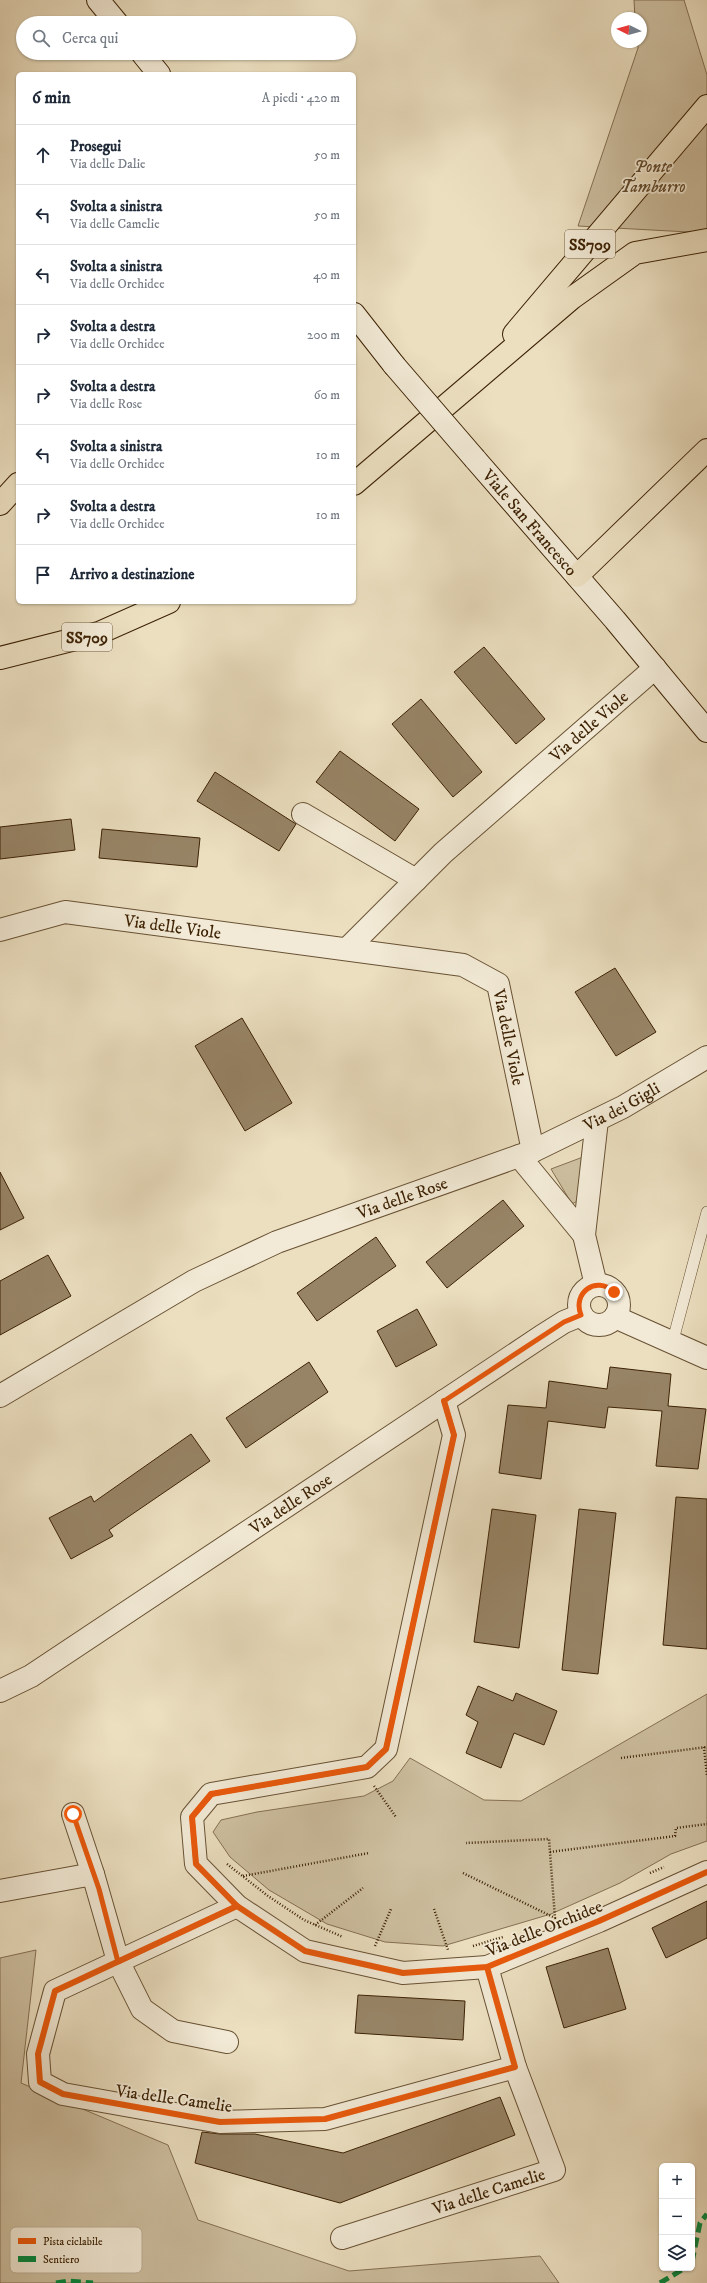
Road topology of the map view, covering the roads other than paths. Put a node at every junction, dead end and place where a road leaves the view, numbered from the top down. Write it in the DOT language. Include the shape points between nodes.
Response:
graph roads {
  1 [pos="98,0"];
  2 [pos="111,16"];
  3 [pos="148,60"];
  4 [pos="157,72"];
  5 [pos="707,106"];
  6 [pos="707,240"];
  7 [pos="356,317"];
  8 [pos="473,382"];
  9 [pos="707,450"];
  10 [pos="356,482"];
  11 [pos="16,486"];
  12 [pos="0,504"];
  13 [pos="577,576"];
  14 [pos="165,604"];
  15 [pos="0,658"];
  16 [pos="655,668"];
  17 [pos="707,731"];
  18 [pos="303,814"];
  19 [pos="416,880"];
  20 [pos="0,930"];
  21 [pos="347,949"];
  22 [pos="707,1057"];
  23 [pos="597,1120"];
  24 [pos="526,1153"];
  25 [pos="707,1212"];
  26 [pos="584,1235"];
  27 [pos="596,1284"];
  28 [pos="581,1315"];
  29 [pos="615,1317"];
  30 [pos="672,1344"];
  31 [pos="707,1358"];
  32 [pos="0,1396"];
  33 [pos="444,1401"];
  34 [pos="0,1691"];
  35 [pos="73,1814"];
  36 [pos="707,1872"];
  37 [pos="93,1874"];
  38 [pos="0,1891"];
  39 [pos="237,1906"];
  40 [pos="118,1962"];
  41 [pos="488,1967"];
  42 [pos="227,2042"];
  43 [pos="515,2067"];
  44 [pos="342,2238"];
  1 -- 2 [label="street"];
  3 -- 4 [label="street"];
  5 -- 8 [label="highway, SS709"];
  6 -- 8 [label="highway" via="635,253 572,298"];
  7 -- 13 [label="street, Viale San Francesco, bridge" via="394,365"];
  8 -- 10 [label="highway, SS709"];
  9 -- 13 [label="highway"];
  11 -- 12 [label="highway"];
  13 -- 16 [label="street, Viale San Francesco"];
  14 -- 15 [label="highway, SS709" via="99,634"];
  16 -- 17 [label="street, Viale San Francesco"];
  16 -- 19 [label="street, Via delle Viole" via="442,853"];
  18 -- 19 [label="street"];
  19 -- 21 [label="street, Via delle Viole"];
  20 -- 21 [label="street, Via delle Viole" via="65,912"];
  21 -- 24 [label="street, Via delle Viole" via="463,965 498,984"];
  22 -- 23 [label="street, Via dei Gigli"];
  23 -- 24 [label="street, Via dei Gigli"];
  23 -- 26 [label="street"];
  24 -- 26 [label="street"];
  24 -- 32 [label="street, Via delle Rose" via="277,1242 194,1281"];
  25 -- 30 [label="lane"];
  26 -- 27 [label="street"];
  27 -- 28 [label="street" via="584,1290 580,1296 578,1309"];
  27 -- 29 [label="street" via="609,1287 614,1292 619,1304"];
  28 -- 29 [label="street" via="597,1326 604,1325"];
  28 -- 33 [label="street, Via delle Rose" via="564,1322"];
  29 -- 30 [label="street"];
  30 -- 31 [label="street"];
  33 -- 34 [label="street, Via delle Rose" via="38,1672"];
  33 -- 39 [label="street, Via delle Orchidee" via="454,1435 386,1749 367,1767 212,1794 192,1817 196,1864"];
  35 -- 37 [label="street"];
  36 -- 41 [label="street, Via delle Orchidee"];
  37 -- 38 [label="street"];
  37 -- 40 [label="street"];
  39 -- 40 [label="street, Via delle Camelie"];
  39 -- 41 [label="street, Via delle Orchidee" via="305,1951 403,1973"];
  40 -- 42 [label="street" via="142,2009 173,2031"];
  40 -- 43 [label="street, Via delle Camelie" via="55,1991 38,2054 40,2082 63,2094 220,2122 326,2119"];
  41 -- 43 [label="street, Via delle Camelie"];
  43 -- 44 [label="street, Via delle Camelie" via="554,2170"];
}
